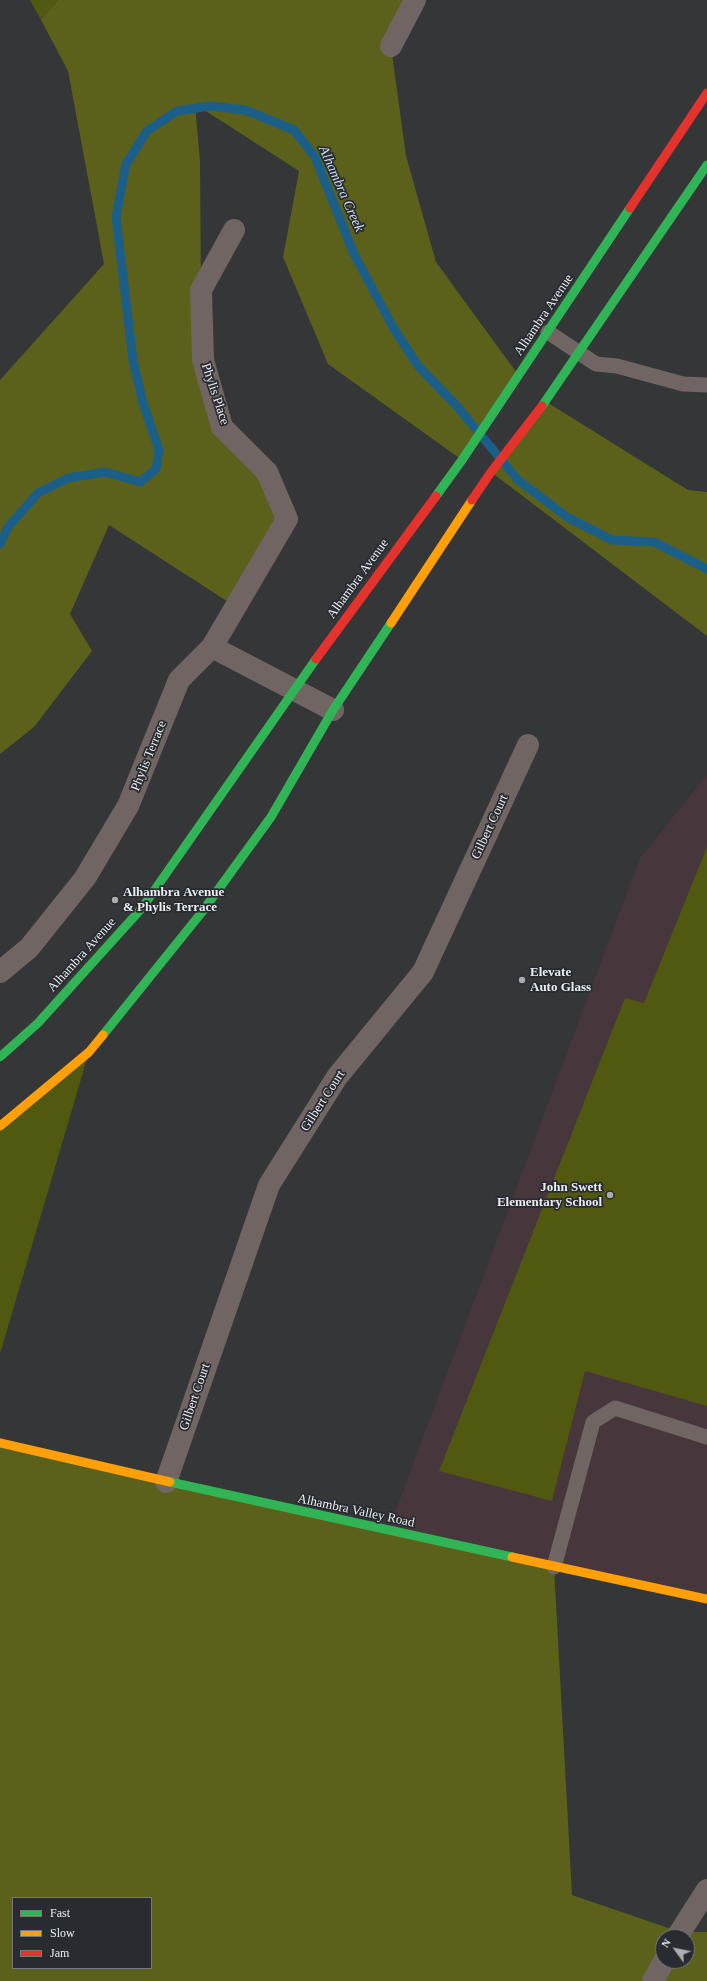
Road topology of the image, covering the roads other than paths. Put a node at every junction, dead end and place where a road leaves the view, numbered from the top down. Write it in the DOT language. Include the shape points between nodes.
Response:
graph roads {
  1 [pos="415,0"];
  2 [pos="391,46"];
  3 [pos="707,93"];
  4 [pos="707,165"];
  5 [pos="234,230"];
  6 [pos="548,332"];
  7 [pos="578,352"];
  8 [pos="707,385"];
  9 [pos="212,647"];
  10 [pos="294,689"];
  11 [pos="334,710"];
  12 [pos="528,745"];
  13 [pos="0,972"];
  14 [pos="0,1057"];
  15 [pos="0,1126"];
  16 [pos="707,1437"];
  17 [pos="0,1443"];
  18 [pos="166,1482"];
  19 [pos="554,1567"];
  20 [pos="707,1599"];
  21 [pos="707,1890"];
  22 [pos="682,1929"];
  23 [pos="660,1969"];
  24 [pos="653,1981"];
  1 -- 2 [label="street"];
  3 -- 6 [label="main road, Alhambra Avenue"];
  4 -- 7 [label="main road"];
  5 -- 9 [label="street, Phylis Place" via="200,290 203,360 222,426 267,472 287,519"];
  6 -- 7 [label="lane"];
  6 -- 10 [label="main road, Alhambra Avenue" via="462,460"];
  7 -- 8 [label="lane" via="596,364 617,366 684,384"];
  7 -- 11 [label="main road" via="492,472"];
  9 -- 10 [label="street"];
  9 -- 13 [label="street, Phylis Terrace" via="179,680 128,806 85,878 29,948"];
  10 -- 11 [label="street"];
  10 -- 14 [label="main road, Alhambra Avenue" via="142,908 38,1024"];
  11 -- 15 [label="main road" via="271,817 202,912 89,1052"];
  12 -- 18 [label="street, Gilbert Court" via="423,972 337,1077 269,1185"];
  16 -- 19 [label="lane" via="615,1408 593,1422"];
  17 -- 18 [label="main road, Alhambra Valley Road"];
  18 -- 19 [label="main road, Alhambra Valley Road"];
  19 -- 20 [label="main road, Alhambra Valley Road"];
  21 -- 22 [label="street"];
  23 -- 24 [label="street"];
}
